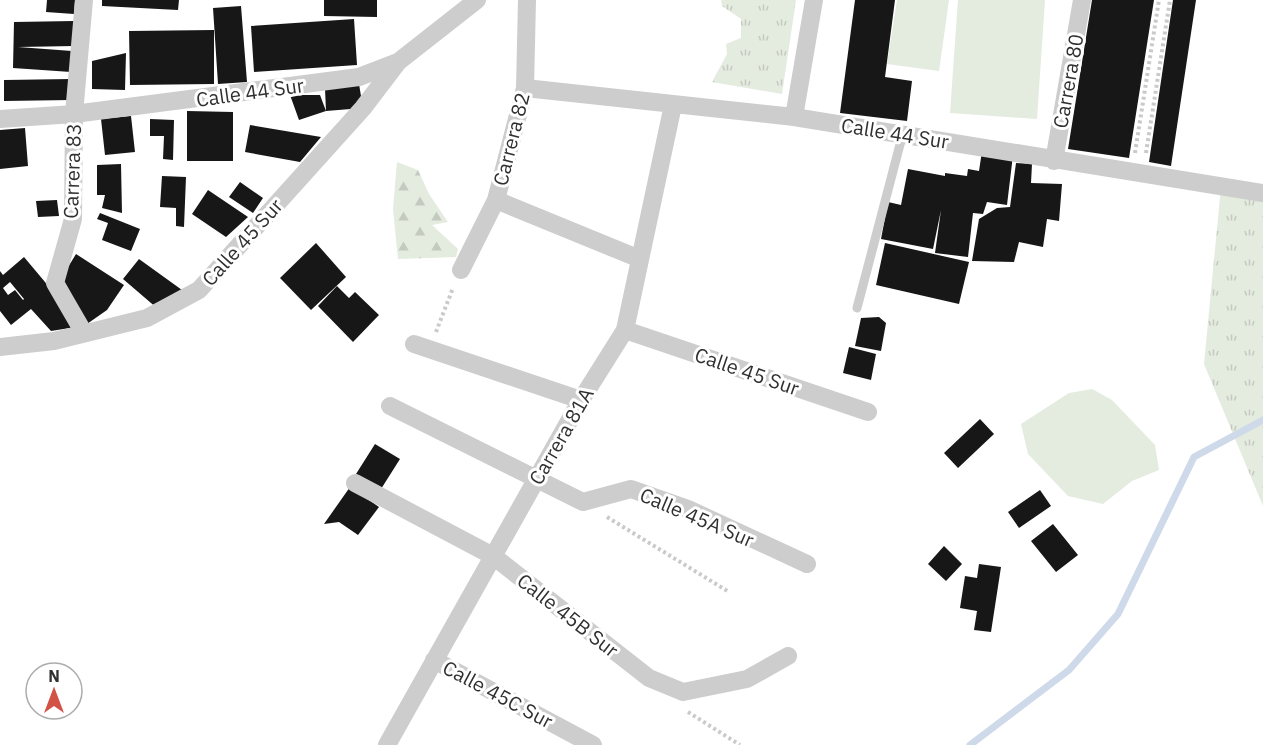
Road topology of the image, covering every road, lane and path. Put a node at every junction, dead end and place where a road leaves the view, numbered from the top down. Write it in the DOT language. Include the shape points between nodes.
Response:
graph roads {
  1 [pos="84,0"];
  2 [pos="477,0"];
  3 [pos="526,0"];
  4 [pos="814,0"];
  5 [pos="1082,0"];
  6 [pos="1159,0"];
  7 [pos="1170,0"];
  8 [pos="398,62"];
  9 [pos="525,88"];
  10 [pos="674,105"];
  11 [pos="74,114"];
  12 [pos="794,117"];
  13 [pos="0,119"];
  14 [pos="903,133"];
  15 [pos="1054,161"];
  16 [pos="1137,174"];
  17 [pos="1263,193"];
  18 [pos="496,200"];
  19 [pos="640,259"];
  20 [pos="461,270"];
  21 [pos="857,308"];
  22 [pos="625,330"];
  23 [pos="84,333"];
  24 [pos="422,346"];
  25 [pos="0,347"];
  26 [pos="581,400"];
  27 [pos="390,406"];
  28 [pos="868,412"];
  29 [pos="536,480"];
  30 [pos="355,483"];
  31 [pos="584,502"];
  32 [pos="493,556"];
  33 [pos="807,564"];
  34 [pos="729,592"];
  35 [pos="788,656"];
  36 [pos="434,660"];
  37 [pos="681,707"];
  38 [pos="387,745"];
  39 [pos="593,745"];
  40 [pos="741,745"];
  1 -- 11 [label="street, Carrera 83"];
  2 -- 8 [label="street, Calle 44 Sur"];
  3 -- 9 [label="street, Carrera 82"];
  4 -- 12 [label="street"];
  5 -- 15 [label="street, Carrera 80"];
  6 -- 16 [label="path"];
  7 -- 16 [label="path"];
  8 -- 11 [label="street, Calle 44 Sur" via="359,77"];
  8 -- 23 [label="street, Calle 45 Sur" via="363,108 199,290 147,318"];
  9 -- 10 [label="street, Calle 44 Sur"];
  9 -- 18 [label="street, Carrera 82"];
  10 -- 12 [label="street, Calle 44 Sur"];
  10 -- 19 [label="street, Carrera 81A"];
  11 -- 13 [label="street, Calle 44 Sur"];
  11 -- 23 [label="street, Carrera 83" via="73,219 55,283"];
  12 -- 14 [label="street, Calle 44 Sur"];
  14 -- 15 [label="street, Calle 44 Sur"];
  14 -- 21 [label="lane"];
  15 -- 16 [label="street, Calle 44 Sur"];
  16 -- 17 [label="street, Calle 44 Sur"];
  18 -- 19 [label="street"];
  18 -- 20 [label="street, Carrera 82"];
  19 -- 22 [label="street, Carrera 81A"];
  20 -- 24 [label="path"];
  22 -- 26 [label="street, Carrera 81A"];
  22 -- 28 [label="street, Calle 45 Sur"];
  23 -- 25 [label="street, Calle 45 Sur"];
  24 -- 26 [label="street"];
  26 -- 29 [label="street, Carrera 81A"];
  27 -- 29 [label="street"];
  29 -- 31 [label="street"];
  29 -- 32 [label="street, Carrera 81A"];
  30 -- 32 [label="street, Calle 45B Sur"];
  31 -- 33 [label="street, Calle 45A Sur" via="631,489 688,509"];
  31 -- 34 [label="path"];
  32 -- 35 [label="street, Calle 45B Sur" via="649,678 683,692 747,679"];
  32 -- 36 [label="street, Carrera 81A"];
  36 -- 38 [label="street, Carrera 81A"];
  36 -- 39 [label="street, Calle 45C Sur"];
  37 -- 40 [label="path"];
}
